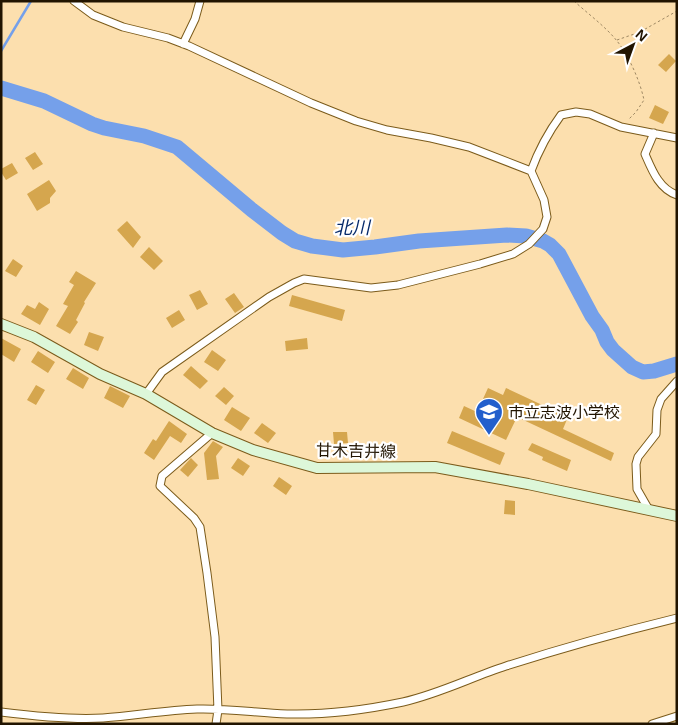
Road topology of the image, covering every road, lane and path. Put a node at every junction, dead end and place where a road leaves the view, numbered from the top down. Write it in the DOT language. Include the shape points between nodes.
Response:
graph roads {
  1 [pos="74,1"];
  2 [pos="200,1"];
  3 [pos="574,1"];
  4 [pos="677,11"];
  5 [pos="617,40"];
  6 [pos="183,44"];
  7 [pos="621,127"];
  8 [pos="654,133"];
  9 [pos="677,138"];
  10 [pos="531,171"];
  11 [pos="677,195"];
  12 [pos="1,324"];
  13 [pos="677,381"];
  14 [pos="146,394"];
  15 [pos="212,433"];
  16 [pos="649,510"];
  17 [pos="677,516"];
  18 [pos="677,618"];
  19 [pos="218,710"];
  20 [pos="1,712"];
  21 [pos="677,716"];
  22 [pos="216,724"];
  23 [pos="652,724"];
  1 -- 6 [label="street" via="93,15 123,27"];
  2 -- 6 [label="street"];
  3 -- 5 [label="path"];
  4 -- 5 [label="path" via="640,32"];
  5 -- 7 [label="path" via="632,65 644,100"];
  6 -- 10 [label="street" via="356,121 468,147"];
  7 -- 8 [label="street"];
  7 -- 10 [label="street" via="590,114 561,115 539,150"];
  8 -- 9 [label="street"];
  8 -- 11 [label="street" via="645,154 659,182"];
  10 -- 14 [label="street" via="544,200 547,217 543,229 529,244 513,254 398,285 371,288 304,279 269,297 162,372"];
  12 -- 14 [label="main road, 甘木吉井線" via="34,337 100,374"];
  13 -- 16 [label="street" via="660,399 656,434 636,464 637,489"];
  14 -- 15 [label="main road, 甘木吉井線"];
  15 -- 16 [label="main road, 甘木吉井線" via="253,450 317,468 435,467"];
  15 -- 19 [label="street" via="162,476 160,486 200,527 215,637"];
  16 -- 17 [label="main road, 甘木吉井線"];
  18 -- 19 [label="street" via="505,667 427,695 366,709 324,714"];
  19 -- 20 [label="street" via="84,719"];
  19 -- 22 [label="street"];
  21 -- 23 [label="street"];
}
